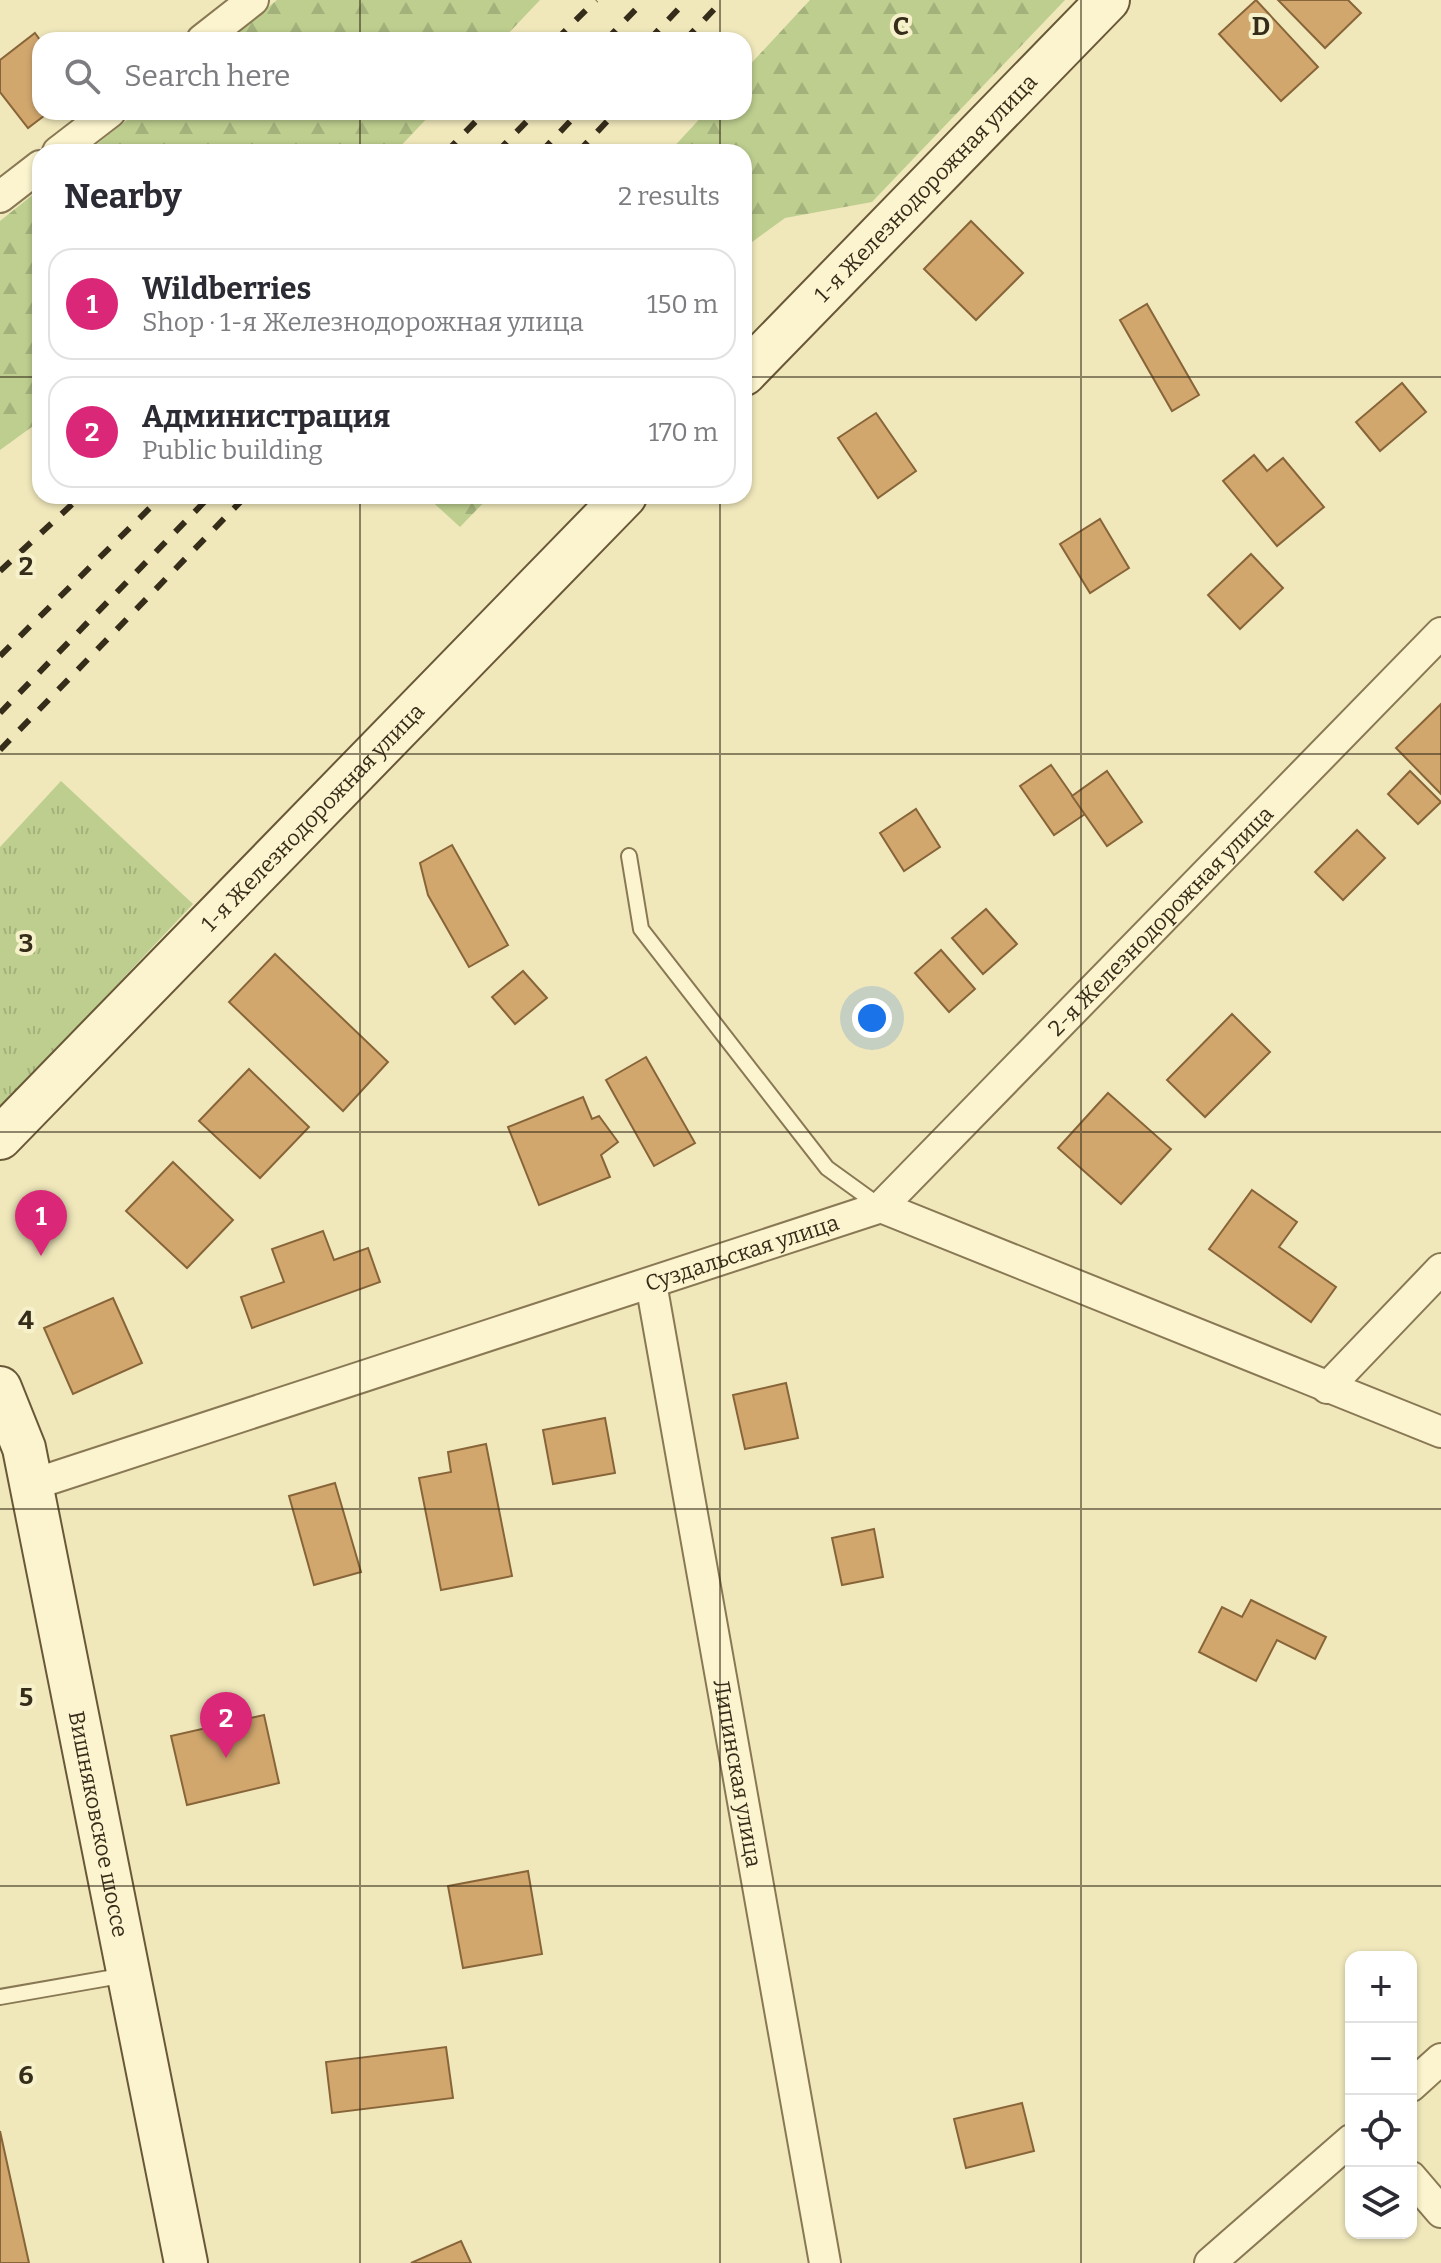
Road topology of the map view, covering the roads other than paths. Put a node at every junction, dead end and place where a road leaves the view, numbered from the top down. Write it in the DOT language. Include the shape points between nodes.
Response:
graph roads {
  1 [pos="253,0"];
  2 [pos="1108,0"];
  3 [pos="212,32"];
  4 [pos="100,120"];
  5 [pos="68,144"];
  6 [pos="32,172"];
  7 [pos="0,197"];
  8 [pos="752,366"];
  9 [pos="617,504"];
  10 [pos="1441,633"];
  11 [pos="629,856"];
  12 [pos="0,1138"];
  13 [pos="881,1207"];
  14 [pos="1441,1269"];
  15 [pos="651,1283"];
  16 [pos="0,1388"];
  17 [pos="1327,1388"];
  18 [pos="1441,1432"];
  19 [pos="31,1485"];
  20 [pos="128,1974"];
  21 [pos="0,1997"];
  22 [pos="1441,2059"];
  23 [pos="1417,2081"];
  24 [pos="1345,2145"];
  25 [pos="1417,2184"];
  26 [pos="1441,2212"];
  27 [pos="186,2263"];
  28 [pos="825,2263"];
  29 [pos="1210,2263"];
  1 -- 3 [label="street"];
  2 -- 8 [label="street, 1-я Железнодорожная улица"];
  4 -- 5 [label="street"];
  6 -- 7 [label="street"];
  9 -- 12 [label="street, 1-я Железнодорожная улица" via="359,758"];
  10 -- 13 [label="street, 2-я Железнодорожная улица"];
  11 -- 13 [label="lane" via="641,929 827,1168"];
  13 -- 15 [label="street, Суздальская улица"];
  13 -- 17 [label="street"];
  14 -- 17 [label="street"];
  15 -- 19 [label="street, Суздальская улица"];
  15 -- 28 [label="street, Липинская улица"];
  16 -- 19 [label="street, Вишняковское шоссе" via="24,1448"];
  17 -- 18 [label="street"];
  19 -- 20 [label="street, Вишняковское шоссе"];
  20 -- 21 [label="lane"];
  20 -- 27 [label="street, Вишняковское шоссе"];
  22 -- 23 [label="street"];
  24 -- 29 [label="street"];
  25 -- 26 [label="street"];
}
